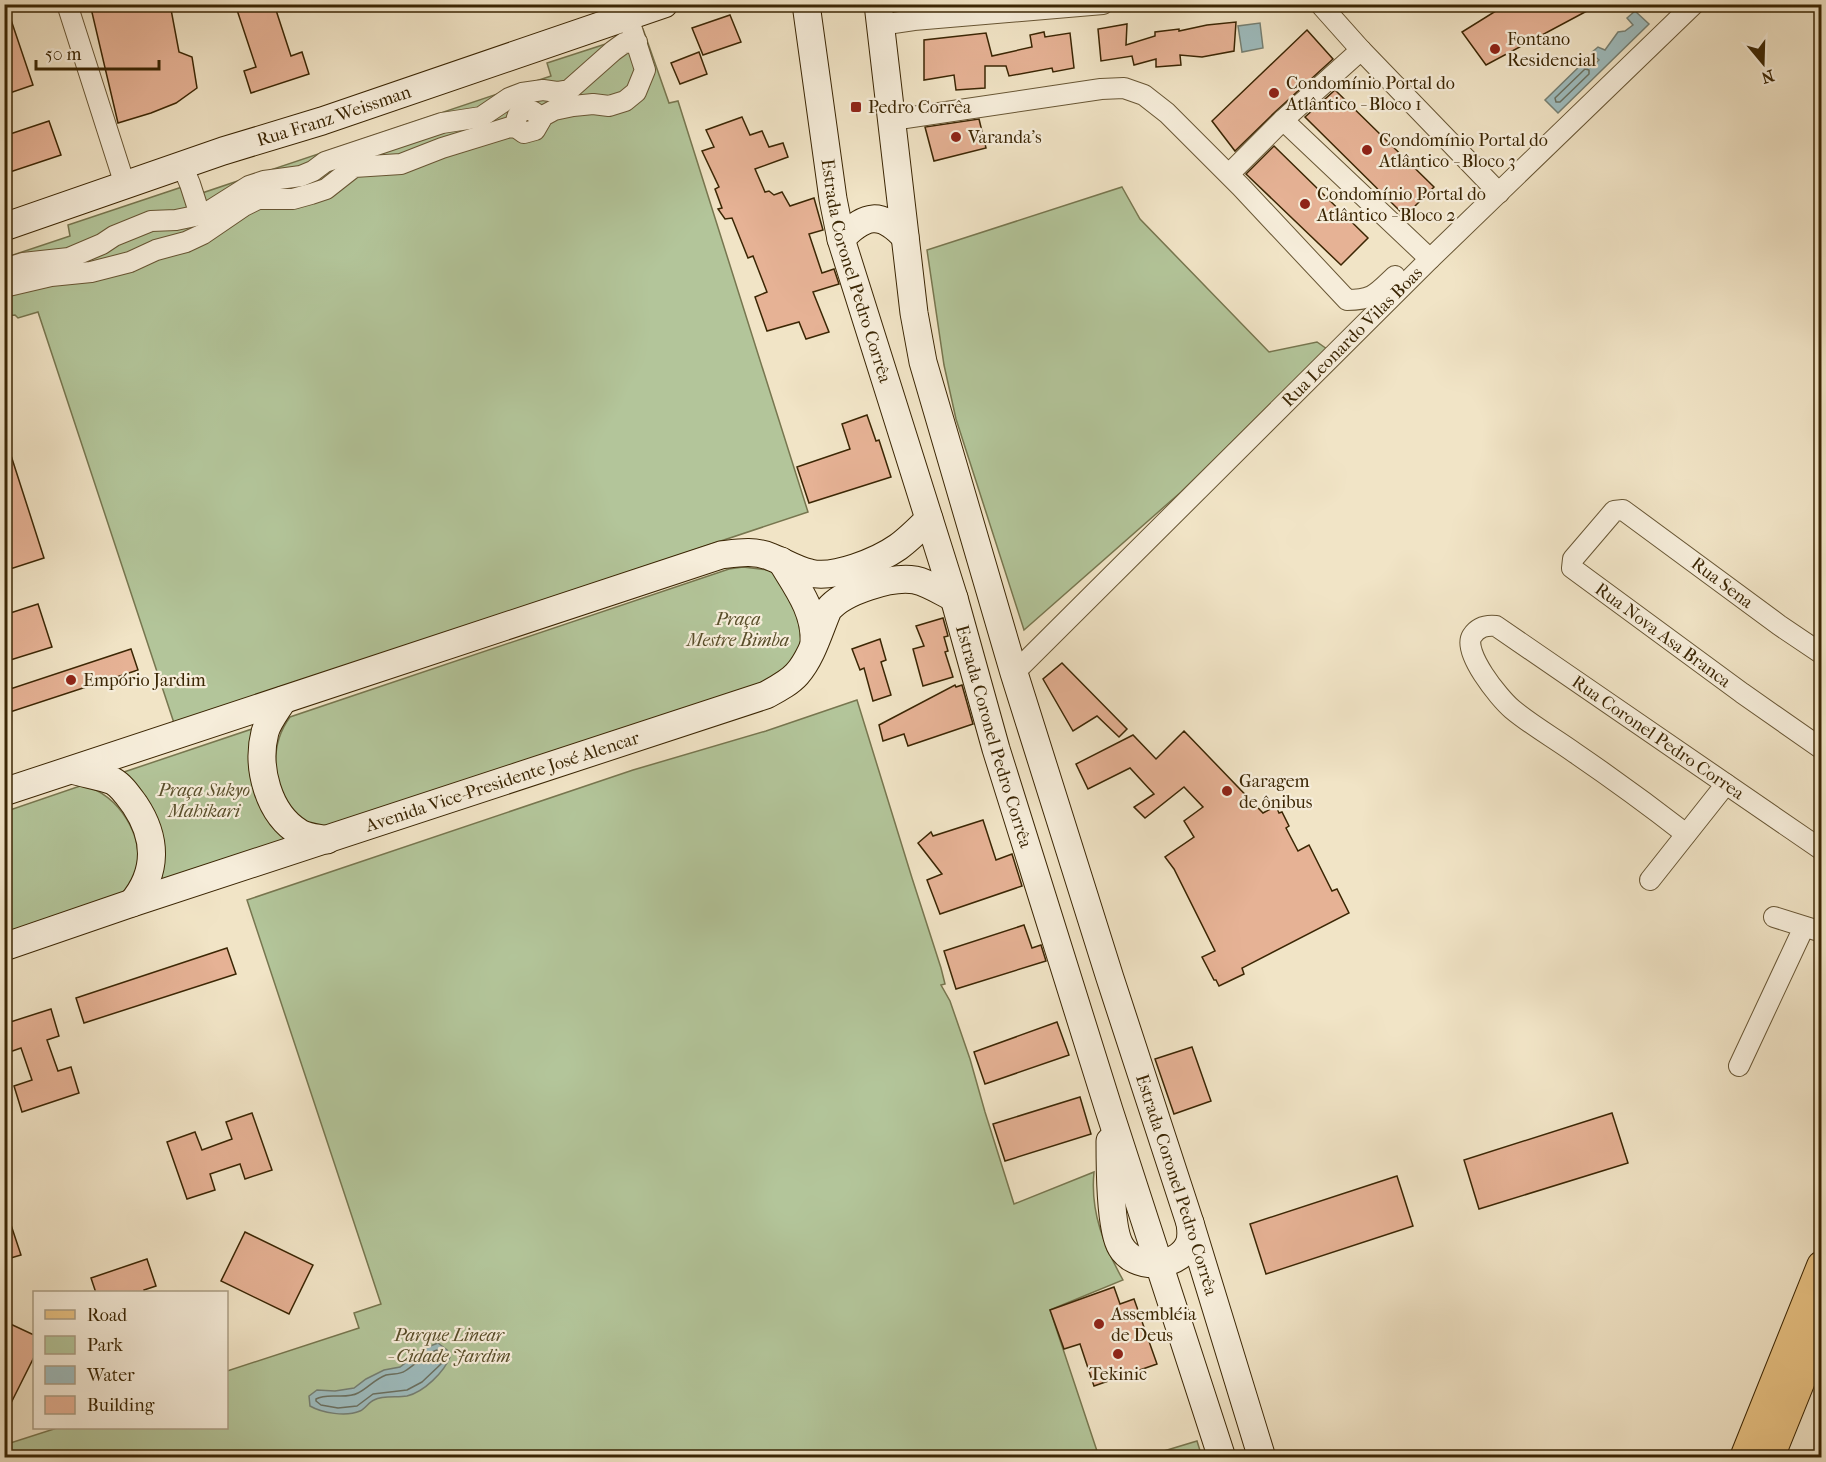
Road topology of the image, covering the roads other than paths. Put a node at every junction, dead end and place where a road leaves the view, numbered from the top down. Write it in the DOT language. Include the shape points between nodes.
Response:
graph roads {
  1 [pos="67,4"];
  2 [pos="664,4"];
  3 [pos="1103,4"];
  4 [pos="1320,4"];
  5 [pos="1694,4"];
  6 [pos="801,6"];
  7 [pos="879,15"];
  8 [pos="630,21"];
  9 [pos="1361,50"];
  10 [pos="892,120"];
  11 [pos="1283,120"];
  12 [pos="182,165"];
  13 [pos="1229,174"];
  14 [pos="123,180"];
  15 [pos="1495,189"];
  16 [pos="200,215"];
  17 [pos="4,227"];
  18 [pos="905,237"];
  19 [pos="841,239"];
  20 [pos="1425,255"];
  21 [pos="4,269"];
  22 [pos="4,287"];
  23 [pos="1623,510"];
  24 [pos="929,519"];
  25 [pos="781,561"];
  26 [pos="954,598"];
  27 [pos="814,643"];
  28 [pos="1821,654"];
  29 [pos="1014,672"];
  30 [pos="283,700"];
  31 [pos="1821,749"];
  32 [pos="72,770"];
  33 [pos="1726,784"];
  34 [pos="4,792"];
  35 [pos="1686,834"];
  36 [pos="327,840"];
  37 [pos="1821,850"];
  38 [pos="1650,880"];
  39 [pos="132,903"];
  40 [pos="1774,917"];
  41 [pos="1813,929"];
  42 [pos="4,947"];
  43 [pos="1739,1066"];
  44 [pos="1190,1223"];
  45 [pos="1160,1264"];
  46 [pos="1821,1266"];
  47 [pos="1821,1322"];
  48 [pos="1222,1458"];
  49 [pos="1262,1458"];
  50 [pos="1745,1458"];
  51 [pos="1767,1458"];
  1 -- 14 [label="street"];
  2 -- 8 [label="street, Rua Franz Weissman"];
  3 -- 7 [label="street" via="914,20"];
  4 -- 9 [label="street"];
  5 -- 15 [label="street, Rua Leonardo Vilas Boas"];
  6 -- 19 [label="street, Estrada Coronel Pedro Corrêa"];
  7 -- 10 [label="street, Estrada Coronel Pedro Corrêa"];
  8 -- 12 [label="street, Rua Franz Weissman"];
  8 -- 14 [label="street"];
  8 -- 16 [label="street" via="624,43 569,90 522,93 481,117 441,123 326,162 301,176 249,186"];
  8 -- 22 [label="street" via="645,70 636,92 626,101 554,110 540,121 534,111 526,109 518,113 517,128 510,126 401,164 354,167 326,189 293,199 258,199 203,234 130,262"];
  9 -- 11 [label="street"];
  9 -- 15 [label="street"];
  10 -- 13 [label="street" via="1124,88 1144,95 1159,107"];
  10 -- 18 [label="street, Estrada Coronel Pedro Corrêa"];
  11 -- 13 [label="street"];
  11 -- 20 [label="street"];
  12 -- 14 [label="street, Rua Franz Weissman"];
  12 -- 16 [label="street"];
  13 -- 20 [label="street" via="1347,300 1365,300 1378,293"];
  14 -- 17 [label="street, Rua Franz Weissman"];
  15 -- 20 [label="street, Rua Leonardo Vilas Boas"];
  16 -- 21 [label="street" via="151,221 69,258"];
  18 -- 19 [label="street" via="890,222 877,219 860,223"];
  18 -- 29 [label="street, Estrada Coronel Pedro Corrêa" via="923,362"];
  19 -- 24 [label="street, Estrada Coronel Pedro Corrêa"];
  20 -- 29 [label="street, Rua Leonardo Vilas Boas"];
  23 -- 28 [label="street, Rua Sena"];
  23 -- 31 [label="street, Rua Nova Asa Branca" via="1614,511 1573,559 1572,568"];
  24 -- 25 [label="street" via="896,548 850,569 811,574"];
  24 -- 26 [label="street, Estrada Coronel Pedro Corrêa"];
  25 -- 27 [label="street" via="807,605"];
  25 -- 30 [label="street" via="744,552 721,555"];
  26 -- 27 [label="street, Avenida Vice-Presidente José Alencar" via="917,580 895,580 862,589 833,604"];
  26 -- 45 [label="street, Estrada Coronel Pedro Corrêa" via="996,749 1109,1110 1117,1239 1122,1250 1137,1261"];
  27 -- 36 [label="street, Avenida Vice-Presidente José Alencar" via="797,674 766,695"];
  29 -- 44 [label="street, Estrada Coronel Pedro Corrêa"];
  30 -- 32 [label="street"];
  30 -- 36 [label="street" via="265,732 262,750 266,787 286,821 301,833"];
  32 -- 34 [label="street"];
  32 -- 39 [label="street" via="114,782 128,795 147,827 152,846 151,866 145,885"];
  33 -- 35 [label="street"];
  33 -- 35 [label="street, Rua Coronel Pedro Correa" via="1496,626 1479,628 1470,640 1471,649 1493,690 1512,709"];
  33 -- 37 [label="street, Rua Coronel Pedro Correa"];
  35 -- 38 [label="street"];
  36 -- 39 [label="street, Avenida Vice-Presidente José Alencar"];
  39 -- 42 [label="street, Avenida Vice-Presidente José Alencar"];
  40 -- 41 [label="street"];
  41 -- 43 [label="street"];
  44 -- 45 [label="street" via="1187,1249"];
  44 -- 49 [label="street, Estrada Coronel Pedro Corrêa"];
  45 -- 48 [label="street"];
  46 -- 50 [label="main road"];
  47 -- 51 [label="highway"];
}
